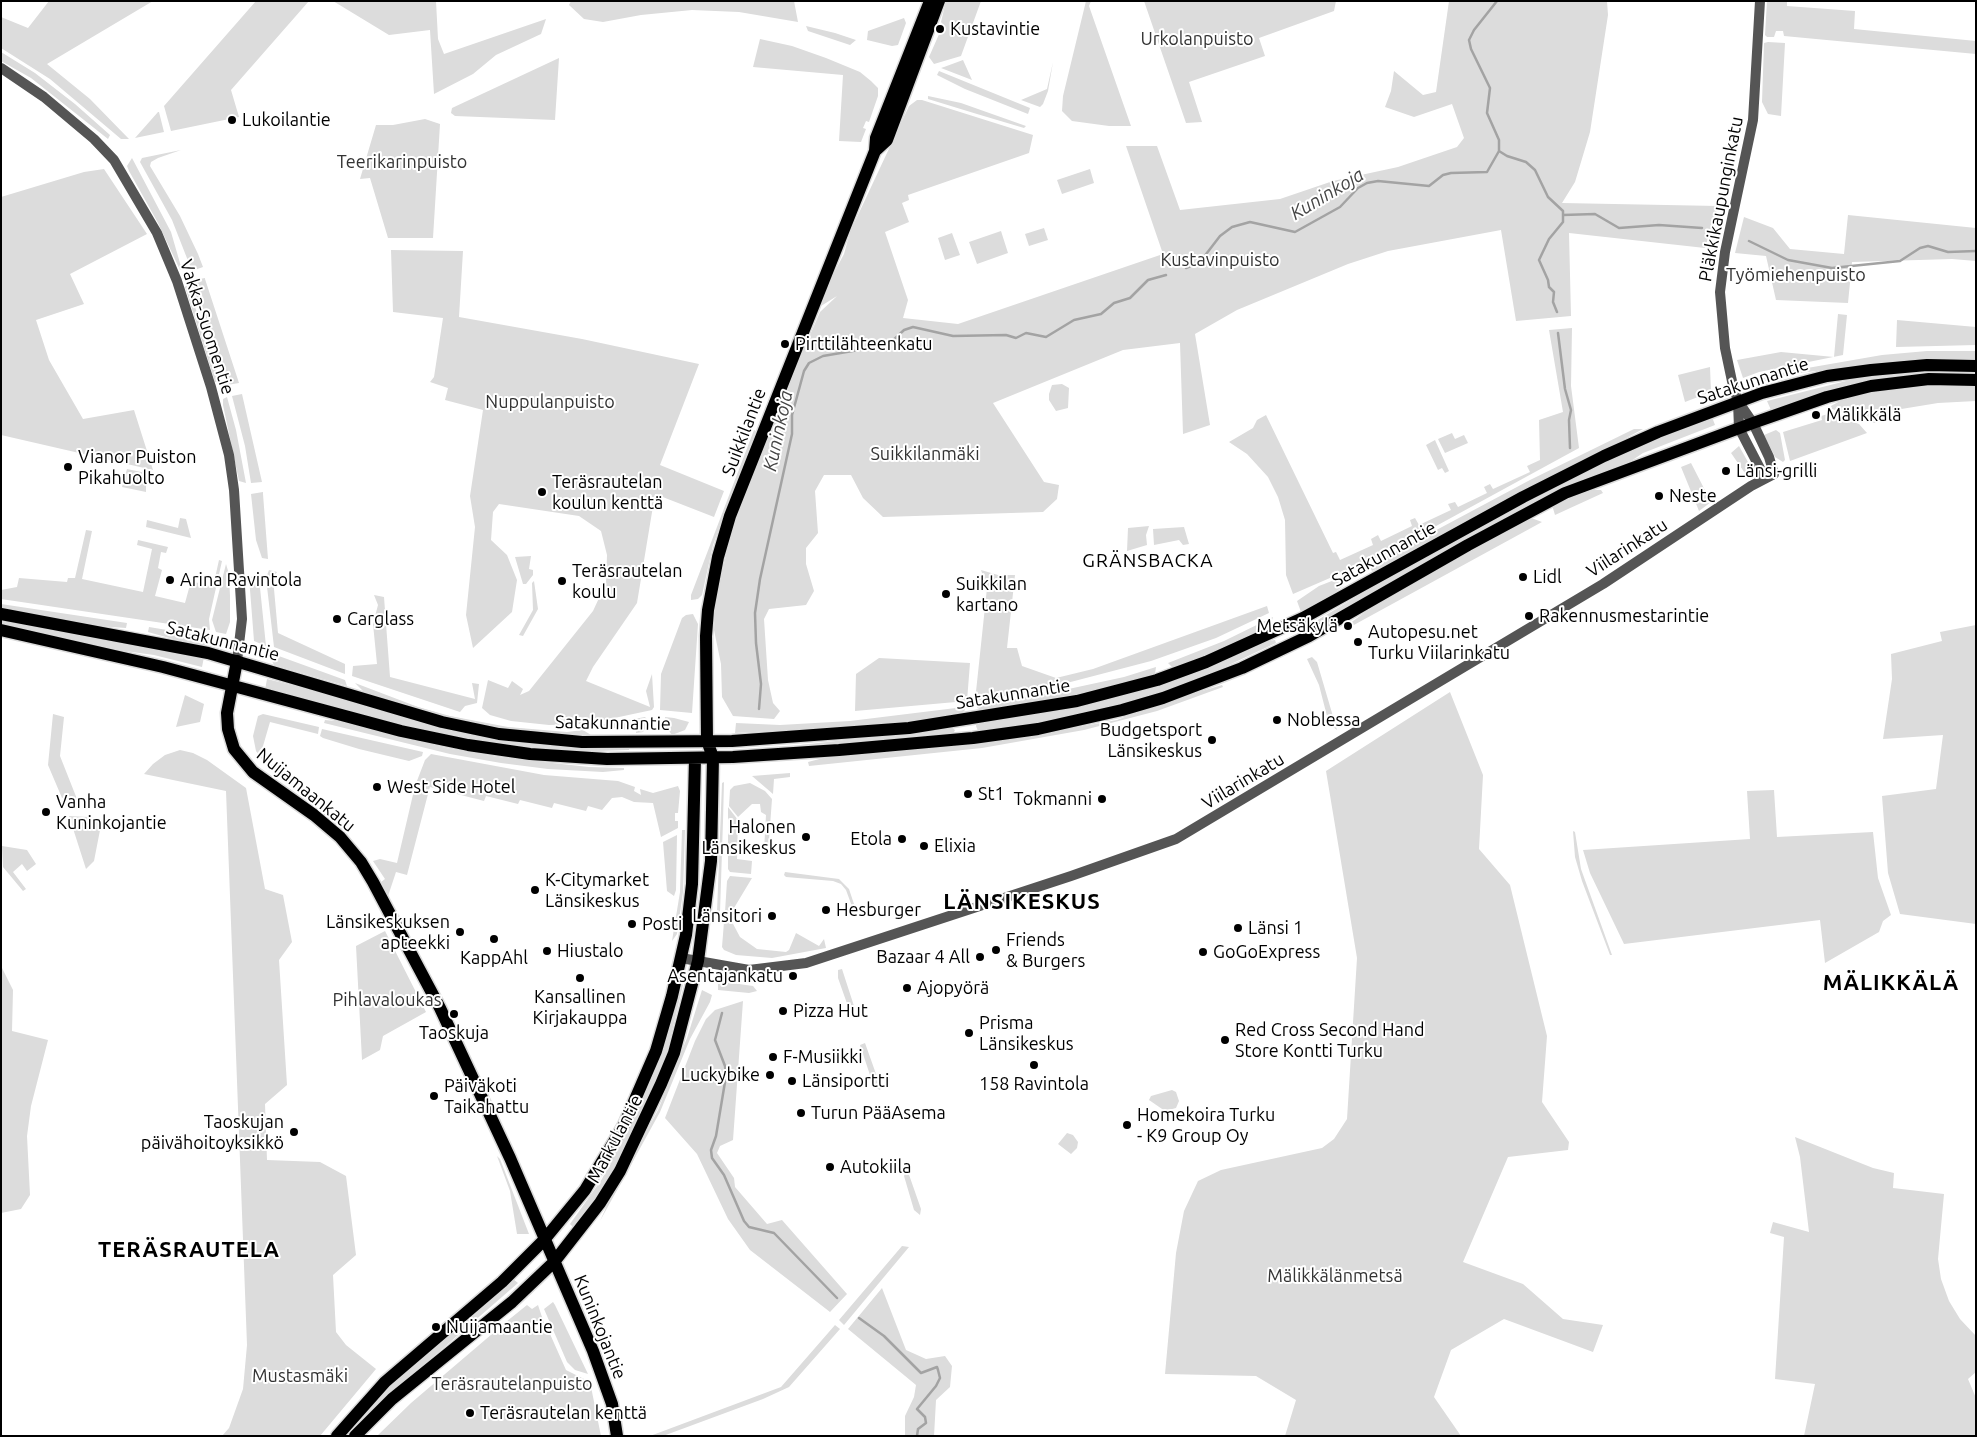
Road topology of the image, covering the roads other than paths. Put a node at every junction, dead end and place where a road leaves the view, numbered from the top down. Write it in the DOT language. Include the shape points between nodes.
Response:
graph roads {
  1 [pos="930,1"];
  2 [pos="939,1"];
  3 [pos="1760,1"];
  4 [pos="1,68"];
  5 [pos="875,150"];
  6 [pos="1976,366"];
  7 [pos="1976,380"];
  8 [pos="1738,402"];
  9 [pos="1753,423"];
  10 [pos="1739,428"];
  11 [pos="1770,476"];
  12 [pos="1,614"];
  13 [pos="1,630"];
  14 [pos="237,661"];
  15 [pos="231,685"];
  16 [pos="707,741"];
  17 [pos="713,757"];
  18 [pos="695,758"];
  19 [pos="681,958"];
  20 [pos="698,962"];
  21 [pos="544,1240"];
  22 [pos="554,1262"];
  23 [pos="337,1436"];
  24 [pos="355,1436"];
  25 [pos="617,1436"];
  1 -- 5 [label="main road, Suikkilantie" via="876,138"];
  2 -- 5 [label="main road, Suikkilantie" via="887,140"];
  3 -- 8 [label="street, Pläkkikaupunginkatu" via="1753,120 1725,252 1720,292 1725,348"];
  4 -- 14 [label="street, Vakka-Suomentie" via="44,96 114,160 157,233 177,281 229,455 242,619"];
  5 -- 16 [label="main road, Suikkilantie" via="730,516 718,557 706,636"];
  6 -- 8 [label="main road, Satakunnantie" via="1927,365 1852,372 1792,384"];
  7 -- 9 [label="main road, Satakunnantie" via="1929,380 1871,386 1827,397"];
  8 -- 9 [label="street"];
  8 -- 10 [label="street"];
  8 -- 16 [label="main road, Satakunnantie" via="1604,456 1282,628 1157,680 1068,703 909,728"];
  9 -- 10 [label="main road, Satakunnantie"];
  9 -- 11 [label="street" via="1769,457"];
  10 -- 11 [label="street"];
  10 -- 17 [label="main road, Satakunnantie" via="1565,493 1309,636 1242,668 1163,698 1083,719 973,738"];
  11 -- 20 [label="street, Viilarinkatu" via="1598,587 1176,840 825,958 762,970"];
  12 -- 14 [label="main road, Satakunnantie"];
  13 -- 15 [label="main road, Satakunnantie"];
  14 -- 15 [label="main road, Nuijamaankatu"];
  14 -- 16 [label="main road, Satakunnantie" via="442,722 499,734 582,742"];
  15 -- 18 [label="main road, Satakunnantie" via="400,730 499,750 607,759"];
  15 -- 21 [label="main road, Nuijamaankatu" via="227,724 234,749 253,772 340,837 367,871 440,1008 510,1158"];
  16 -- 17 [label="main road"];
  16 -- 18 [label="main road"];
  17 -- 18 [label="main road, Satakunnantie"];
  17 -- 20 [label="main road, Markulantie" via="712,861"];
  18 -- 19 [label="main road, Markulantie" via="691,898"];
  19 -- 20 [label="street, Viilarinkatu"];
  19 -- 21 [label="main road, Markulantie" via="656,1051 624,1125 585,1190"];
  20 -- 22 [label="main road, Markulantie" via="674,1053 641,1132 600,1203"];
  21 -- 22 [label="main road, Nuijamaankatu"];
  21 -- 23 [label="main road, Markulantie" via="502,1282 385,1382"];
  22 -- 24 [label="main road, Markulantie" via="512,1302 392,1399"];
  22 -- 25 [label="main road, Kuninkojantie" via="607,1388"];
}
